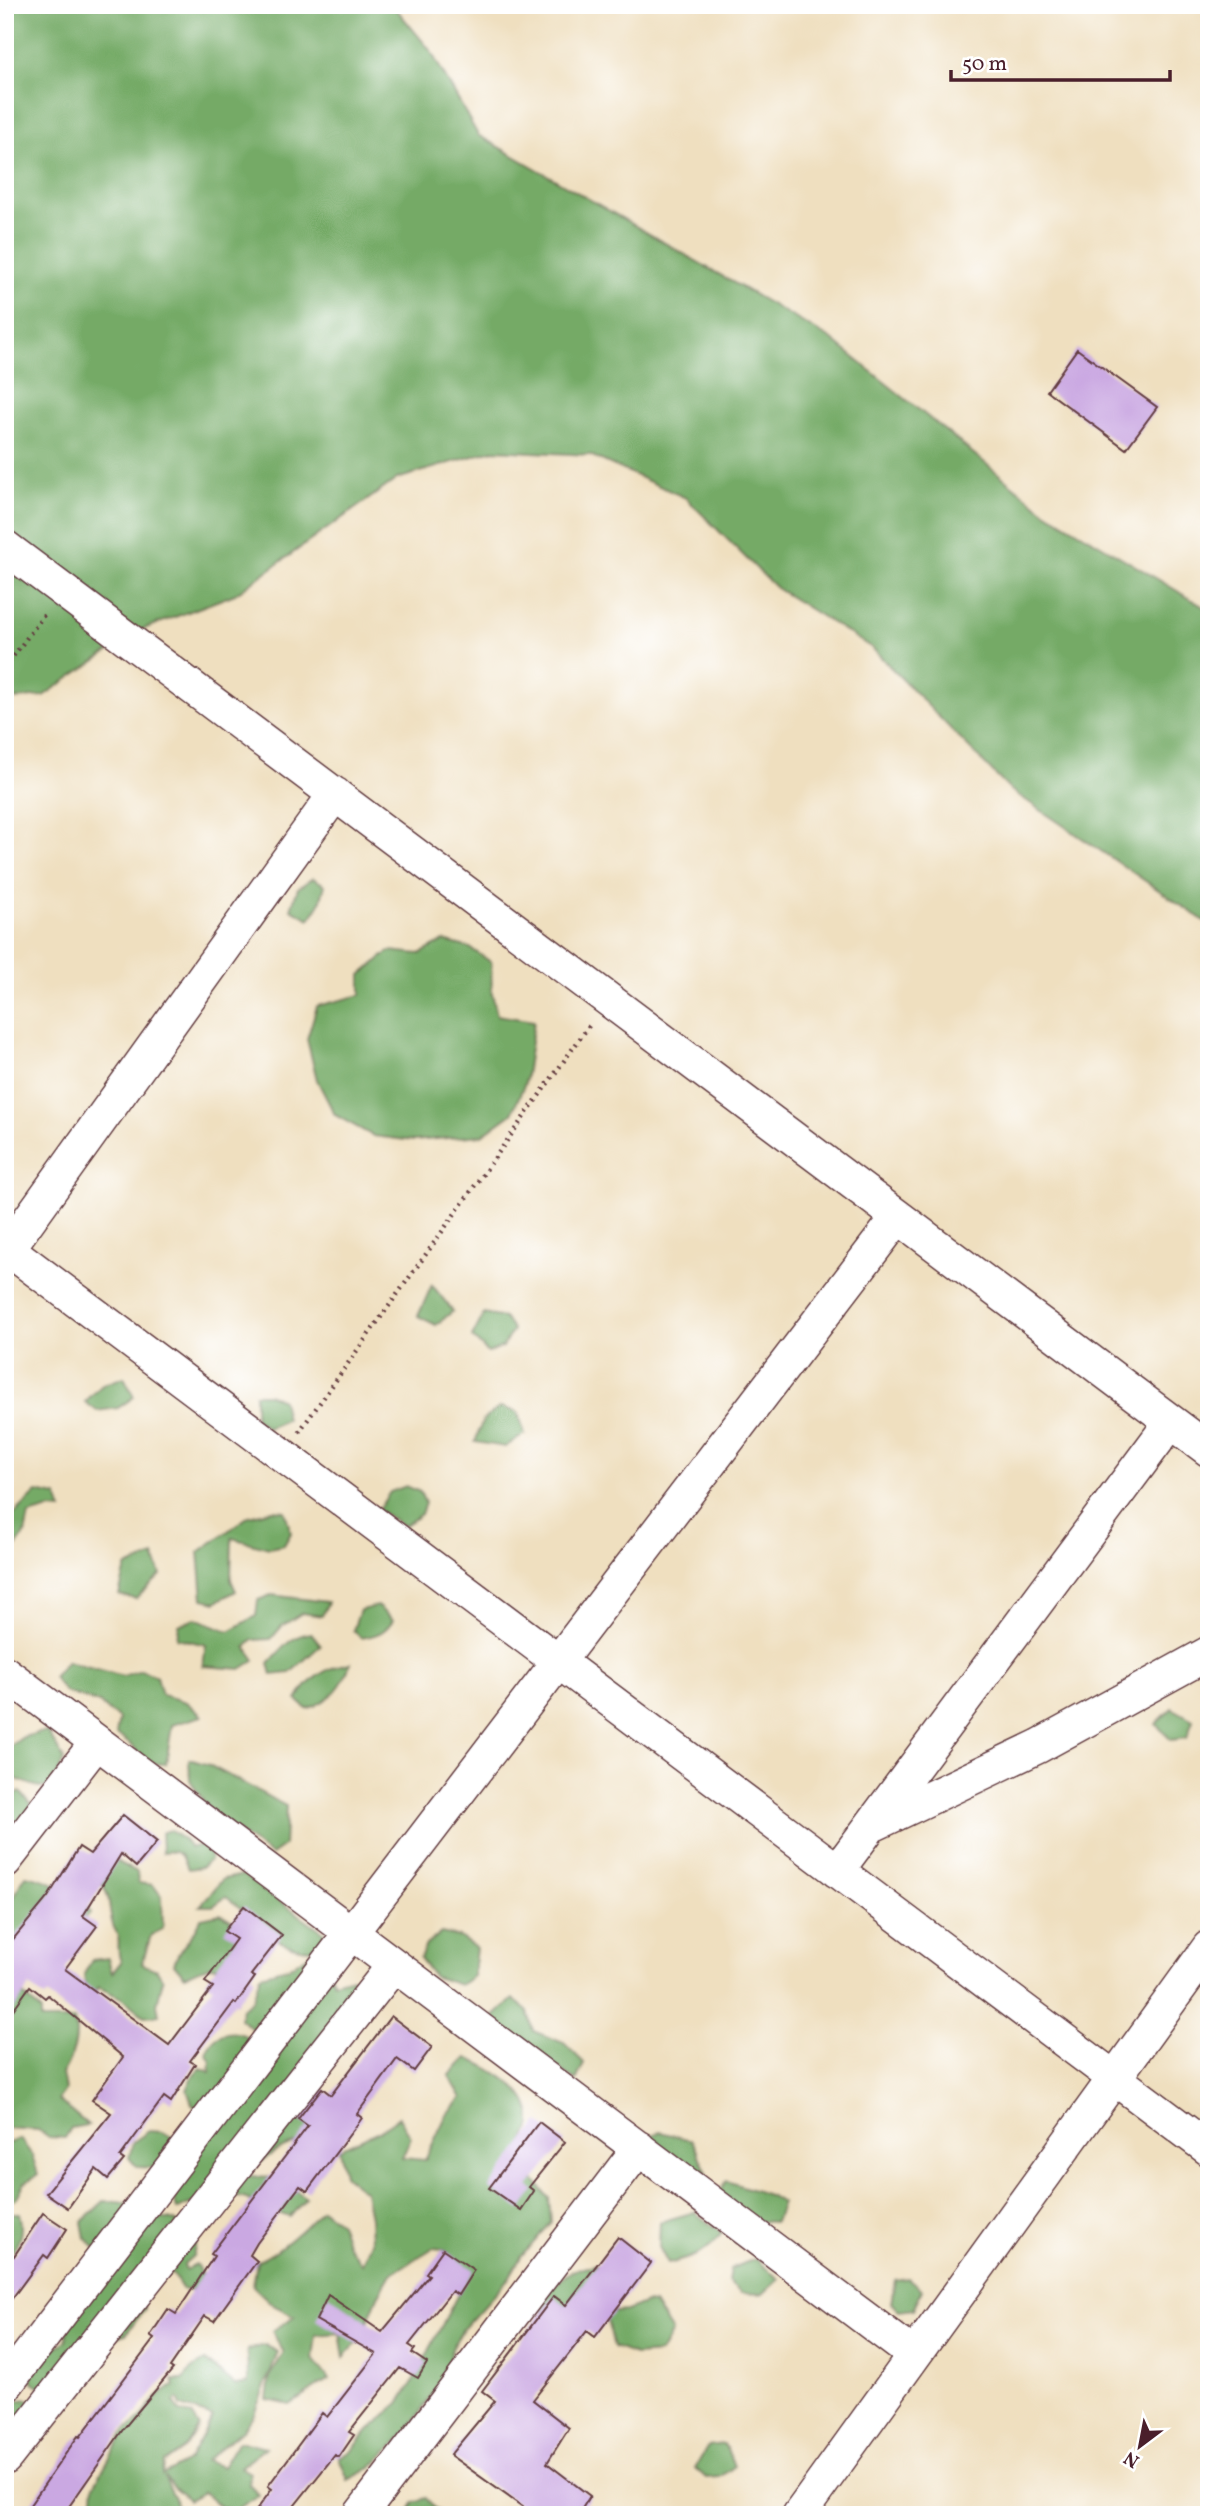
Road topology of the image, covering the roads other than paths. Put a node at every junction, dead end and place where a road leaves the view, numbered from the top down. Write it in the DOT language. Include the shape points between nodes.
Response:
graph roads {
  1 [pos="5,547"];
  2 [pos="335,794"];
  3 [pos="898,1217"];
  4 [pos="6,1250"];
  5 [pos="1171,1422"];
  6 [pos="1209,1450"];
  7 [pos="1209,1653"];
  8 [pos="558,1662"];
  9 [pos="5,1673"];
  10 [pos="97,1742"];
  11 [pos="871,1826"];
  12 [pos="5,1861"];
  13 [pos="837,1871"];
  14 [pos="351,1933"];
  15 [pos="1209,1947"];
  16 [pos="394,1965"];
  17 [pos="1112,2077"];
  18 [pos="639,2148"];
  19 [pos="1209,2149"];
  20 [pos="914,2355"];
  21 [pos="5,2386"];
  22 [pos="5,2458"];
  23 [pos="360,2515"];
  24 [pos="799,2515"];
  1 -- 2 [label="street"];
  2 -- 3 [label="street"];
  2 -- 4 [label="street"];
  3 -- 5 [label="street"];
  3 -- 8 [label="street"];
  4 -- 8 [label="street"];
  5 -- 6 [label="street"];
  5 -- 11 [label="street"];
  7 -- 11 [label="street" via="1039,1746"];
  8 -- 13 [label="street"];
  8 -- 14 [label="street"];
  9 -- 10 [label="street"];
  10 -- 12 [label="street"];
  10 -- 14 [label="street"];
  11 -- 13 [label="street"];
  13 -- 17 [label="street"];
  14 -- 16 [label="street"];
  14 -- 21 [label="street"];
  15 -- 17 [label="street"];
  16 -- 18 [label="street"];
  16 -- 22 [label="street"];
  17 -- 19 [label="street"];
  17 -- 20 [label="street"];
  18 -- 20 [label="street"];
  18 -- 23 [label="street"];
  20 -- 24 [label="street"];
}
